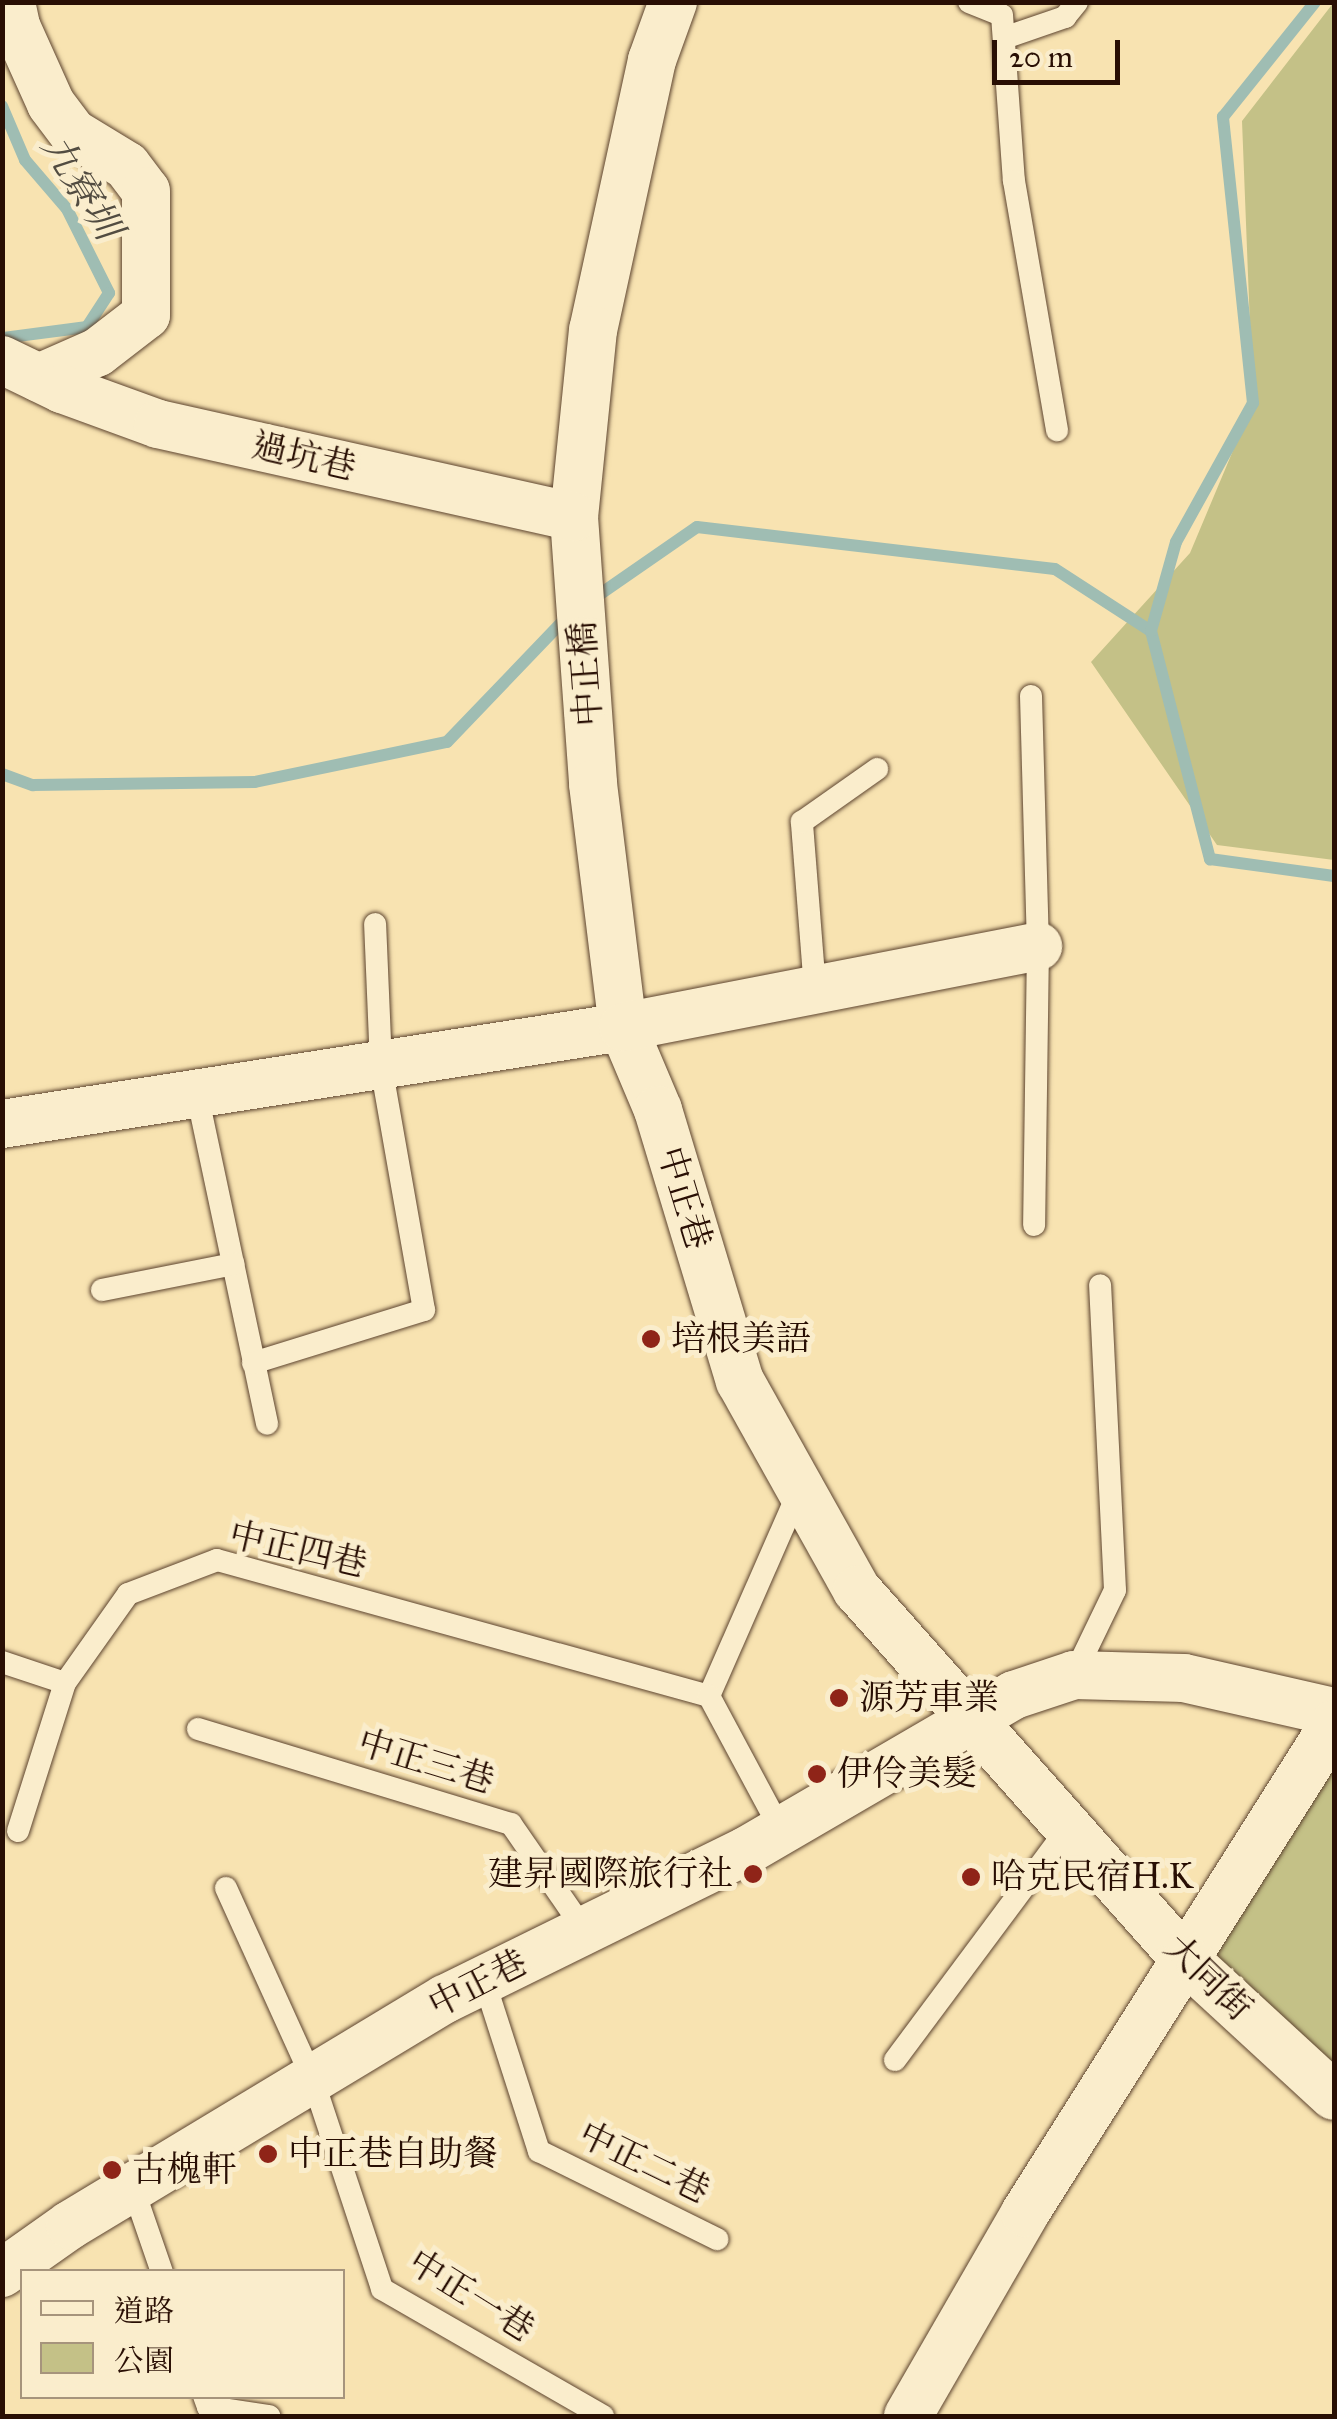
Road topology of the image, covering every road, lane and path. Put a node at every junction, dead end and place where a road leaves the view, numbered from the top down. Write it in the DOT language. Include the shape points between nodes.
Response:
graph roads {
  1 [pos="12,2"];
  2 [pos="673,2"];
  3 [pos="969,2"];
  4 [pos="1077,2"];
  5 [pos="1004,38"];
  6 [pos="21,369"];
  7 [pos="1057,430"];
  8 [pos="574,517"];
  9 [pos="1031,696"];
  10 [pos="877,769"];
  11 [pos="594,784"];
  12 [pos="375,924"];
  13 [pos="1038,946"];
  14 [pos="815,990"];
  15 [pos="623,1027"];
  16 [pos="381,1065"];
  17 [pos="197,1094"];
  18 [pos="2,1124"];
  19 [pos="1034,1225"];
  20 [pos="233,1264"];
  21 [pos="1100,1285"];
  22 [pos="102,1290"];
  23 [pos="254,1363"];
  24 [pos="267,1424"];
  25 [pos="800,1489"];
  26 [pos="2,1662"];
  27 [pos="1074,1675"];
  28 [pos="65,1683"];
  29 [pos="710,1696"];
  30 [pos="1334,1712"];
  31 [pos="968,1720"];
  32 [pos="1334,1724"];
  33 [pos="198,1729"];
  34 [pos="780,1830"];
  35 [pos="1067,1830"];
  36 [pos="18,1832"];
  37 [pos="226,1888"];
  38 [pos="585,1930"];
  39 [pos="1185,1960"];
  40 [pos="484,1980"];
  41 [pos="896,2060"];
  42 [pos="314,2080"];
  43 [pos="1334,2096"];
  44 [pos="133,2188"];
  45 [pos="716,2239"];
  46 [pos="161,2269"];
  47 [pos="2,2273"];
  48 [pos="205,2399"];
  49 [pos="269,2416"];
  50 [pos="603,2416"];
  51 [pos="908,2416"];
  1 -- 6 [label="street, 過坑巷" via="16,26 52,104 73,133 127,166 146,191 146,315 98,352"];
  2 -- 8 [label="street" via="652,60 593,330"];
  3 -- 5 [label="lane" via="1002,15"];
  4 -- 5 [label="lane" via="1065,17"];
  5 -- 7 [label="lane" via="1014,181"];
  6 -- 8 [label="street, 過坑巷" via="158,424"];
  8 -- 11 [label="street, 中正橋"];
  9 -- 13 [label="lane"];
  10 -- 14 [label="lane" via="802,822"];
  11 -- 15 [label="street, 中正巷"];
  12 -- 16 [label="lane"];
  13 -- 14 [label="street"];
  13 -- 19 [label="lane"];
  14 -- 15 [label="street"];
  15 -- 16 [label="street"];
  15 -- 25 [label="street, 中正巷" via="658,1110 740,1382"];
  16 -- 17 [label="street"];
  16 -- 23 [label="lane" via="424,1310"];
  17 -- 18 [label="street"];
  17 -- 20 [label="lane"];
  20 -- 22 [label="lane"];
  20 -- 23 [label="lane"];
  21 -- 27 [label="lane" via="1115,1590"];
  23 -- 24 [label="lane"];
  25 -- 29 [label="lane"];
  25 -- 31 [label="street, 中正巷" via="856,1590"];
  26 -- 28 [label="lane"];
  27 -- 30 [label="street, 中正巷" via="1184,1678"];
  27 -- 31 [label="street, 中正巷"];
  28 -- 29 [label="lane, 中正四巷" via="128,1594 217,1560"];
  28 -- 36 [label="lane, 中正四巷"];
  29 -- 34 [label="lane"];
  31 -- 34 [label="street, 中正巷"];
  31 -- 35 [label="street, 大同街"];
  32 -- 39 [label="street"];
  33 -- 38 [label="lane, 中正三巷" via="511,1824"];
  34 -- 38 [label="street, 中正巷"];
  35 -- 39 [label="street, 大同街"];
  35 -- 41 [label="lane"];
  37 -- 42 [label="lane, 中正一巷"];
  38 -- 40 [label="street, 中正巷"];
  39 -- 43 [label="street, 大同街"];
  39 -- 51 [label="street" via="1025,2212"];
  40 -- 42 [label="street, 中正巷"];
  40 -- 45 [label="lane, 中正二巷" via="539,2150"];
  42 -- 44 [label="street, 中正巷"];
  42 -- 50 [label="lane, 中正一巷" via="382,2289"];
  44 -- 46 [label="lane"];
  44 -- 47 [label="street, 中正巷"];
  48 -- 49 [label="lane" via="208,2408"];
}
